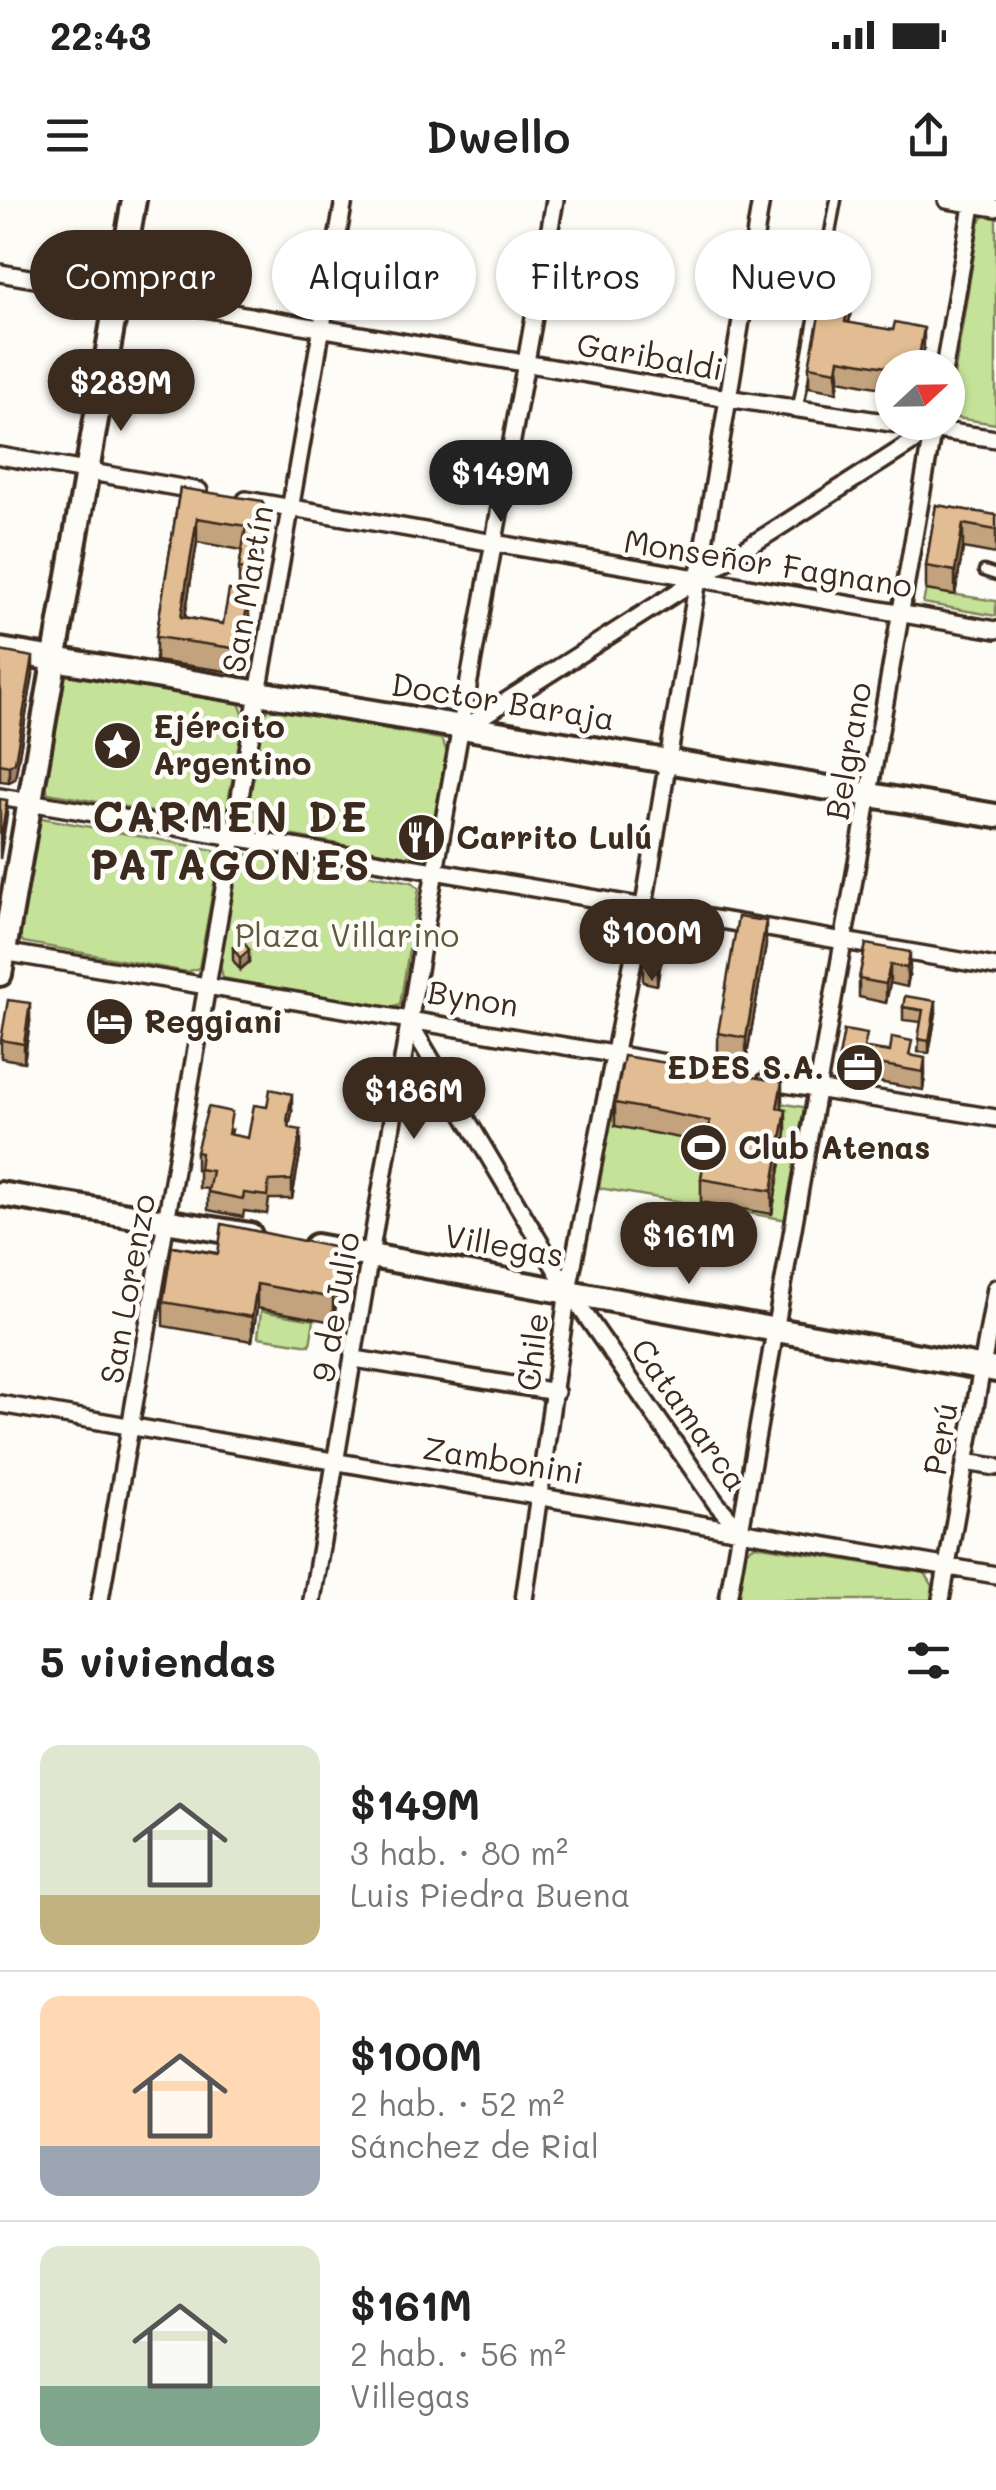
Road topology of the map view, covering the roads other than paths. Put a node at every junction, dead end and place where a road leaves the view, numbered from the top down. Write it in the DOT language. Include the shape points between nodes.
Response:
graph roads {
  1 [pos="134,200"];
  2 [pos="344,200"];
  3 [pos="555,200"];
  4 [pos="761,200"];
  5 [pos="836,200"];
  6 [pos="947,200"];
  7 [pos="971,201"];
  8 [pos="996,208"];
  9 [pos="129,230"];
  10 [pos="0,273"];
  11 [pos="30,278"];
  12 [pos="252,316"];
  13 [pos="114,320"];
  14 [pos="322,328"];
  15 [pos="947,350"];
  16 [pos="527,364"];
  17 [pos="727,398"];
  18 [pos="798,409"];
  19 [pos="875,419"];
  20 [pos="965,432"];
  21 [pos="996,439"];
  22 [pos="912,440"];
  23 [pos="932,440"];
  24 [pos="0,456"];
  25 [pos="88,470"];
  26 [pos="217,495"];
  27 [pos="236,498"];
  28 [pos="291,509"];
  29 [pos="496,547"];
  30 [pos="984,571"];
  31 [pos="996,575"];
  32 [pos="699,579"];
  33 [pos="901,614"];
  34 [pos="996,630"];
  35 [pos="0,650"];
  36 [pos="52,659"];
  37 [pos="257,694"];
  38 [pos="460,730"];
  39 [pos="666,760"];
  40 [pos="870,795"];
  41 [pos="0,797"];
  42 [pos="28,802"];
  43 [pos="996,816"];
  44 [pos="233,838"];
  45 [pos="434,874"];
  46 [pos="644,906"];
  47 [pos="844,942"];
  48 [pos="1,959"];
  49 [pos="996,967"];
  50 [pos="206,988"];
  51 [pos="409,1022"];
  52 [pos="615,1054"];
  53 [pos="708,1070"];
  54 [pos="746,1077"];
  55 [pos="820,1090"];
  56 [pos="996,1118"];
  57 [pos="0,1194"];
  58 [pos="168,1222"];
  59 [pos="374,1256"];
  60 [pos="996,1288"];
  61 [pos="568,1290"];
  62 [pos="777,1331"];
  63 [pos="355,1359"];
  64 [pos="989,1369"];
  65 [pos="556,1392"];
  66 [pos="0,1404"];
  67 [pos="131,1426"];
  68 [pos="338,1462"];
  69 [pos="966,1462"];
  70 [pos="996,1467"];
  71 [pos="540,1495"];
  72 [pos="740,1530"];
  73 [pos="947,1566"];
  74 [pos="996,1575"];
  75 [pos="100,1600"];
  76 [pos="312,1600"];
  77 [pos="524,1600"];
  78 [pos="728,1600"];
  79 [pos="941,1600"];
  1 -- 9 [label="street"];
  2 -- 14 [label="street, San Martín"];
  3 -- 16 [label="street, 9 de Julio"];
  4 -- 17 [label="street, Chile"];
  5 -- 18 [label="lane"];
  6 -- 7 [label="street"];
  7 -- 8 [label="street"];
  7 -- 15 [label="street"];
  10 -- 11 [label="street, Garibaldi"];
  12 -- 14 [label="street, Garibaldi"];
  13 -- 25 [label="street"];
  14 -- 16 [label="street, Garibaldi"];
  14 -- 28 [label="street, San Martín"];
  16 -- 17 [label="street, Garibaldi"];
  16 -- 29 [label="street, 9 de Julio"];
  17 -- 18 [label="street, Garibaldi"];
  17 -- 32 [label="street, Chile"];
  18 -- 19 [label="street, Garibaldi"];
  20 -- 21 [label="street, Garibaldi"];
  22 -- 32 [label="street"];
  23 -- 33 [label="street, Belgrano"];
  24 -- 25 [label="street"];
  25 -- 26 [label="street"];
  25 -- 36 [label="street"];
  27 -- 28 [label="street, Monseñor Fagnano"];
  28 -- 29 [label="street, Monseñor Fagnano"];
  28 -- 37 [label="street, San Martín"];
  29 -- 32 [label="street, Monseñor Fagnano"];
  29 -- 38 [label="street, 9 de Julio"];
  30 -- 31 [label="lane"];
  32 -- 33 [label="street, Monseñor Fagnano"];
  32 -- 38 [label="street"];
  32 -- 39 [label="street, Chile"];
  33 -- 34 [label="street, Monseñor Fagnano"];
  33 -- 40 [label="street, Belgrano"];
  35 -- 36 [label="street, Doctor Baraja"];
  36 -- 37 [label="street, Doctor Baraja"];
  36 -- 42 [label="street"];
  37 -- 38 [label="street, Doctor Baraja"];
  37 -- 44 [label="street, San Martín"];
  38 -- 39 [label="street, Doctor Baraja"];
  38 -- 45 [label="street, 9 de Julio"];
  39 -- 40 [label="street, Doctor Baraja"];
  39 -- 46 [label="street, Chile"];
  40 -- 43 [label="street, Doctor Baraja"];
  40 -- 47 [label="street, Belgrano"];
  41 -- 42 [label="street"];
  42 -- 44 [label="street"];
  42 -- 48 [label="street"];
  44 -- 45 [label="street"];
  44 -- 50 [label="street, San Martín"];
  45 -- 46 [label="street"];
  45 -- 51 [label="street, 9 de Julio"];
  46 -- 47 [label="street"];
  46 -- 52 [label="street, Chile"];
  47 -- 49 [label="street"];
  47 -- 55 [label="street, Belgrano"];
  48 -- 50 [label="street, Bynon"];
  50 -- 51 [label="street, Bynon"];
  50 -- 58 [label="street, San Lorenzo"];
  51 -- 52 [label="street, Bynon"];
  51 -- 59 [label="street, 9 de Julio"];
  51 -- 61 [label="street, Catamarca"];
  52 -- 53 [label="street, Bynon"];
  52 -- 61 [label="street, Chile"];
  54 -- 55 [label="street"];
  55 -- 56 [label="street"];
  55 -- 62 [label="street, Belgrano"];
  57 -- 58 [label="street, Villegas"];
  58 -- 59 [label="street, Villegas"];
  58 -- 67 [label="street, San Lorenzo"];
  59 -- 61 [label="street, Villegas"];
  59 -- 63 [label="street, 9 de Julio"];
  60 -- 64 [label="street, Perú"];
  61 -- 62 [label="street, Villegas"];
  61 -- 65 [label="street, Chile"];
  61 -- 72 [label="street, Catamarca"];
  62 -- 64 [label="street, Villegas"];
  62 -- 72 [label="street, Belgrano"];
  63 -- 65 [label="street"];
  63 -- 68 [label="street, 9 de Julio"];
  64 -- 69 [label="street, Perú"];
  65 -- 71 [label="street, Chile"];
  66 -- 67 [label="street, Zambonini"];
  67 -- 68 [label="street, Zambonini"];
  67 -- 75 [label="street, San Lorenzo"];
  68 -- 71 [label="street, Zambonini"];
  68 -- 76 [label="street, 9 de Julio"];
  69 -- 70 [label="street"];
  69 -- 73 [label="street, Perú"];
  71 -- 72 [label="street, Zambonini"];
  71 -- 77 [label="street, Chile"];
  72 -- 73 [label="street, Zambonini"];
  72 -- 78 [label="street, Belgrano"];
  73 -- 74 [label="street, Zambonini"];
  73 -- 79 [label="street, Perú"];
}
